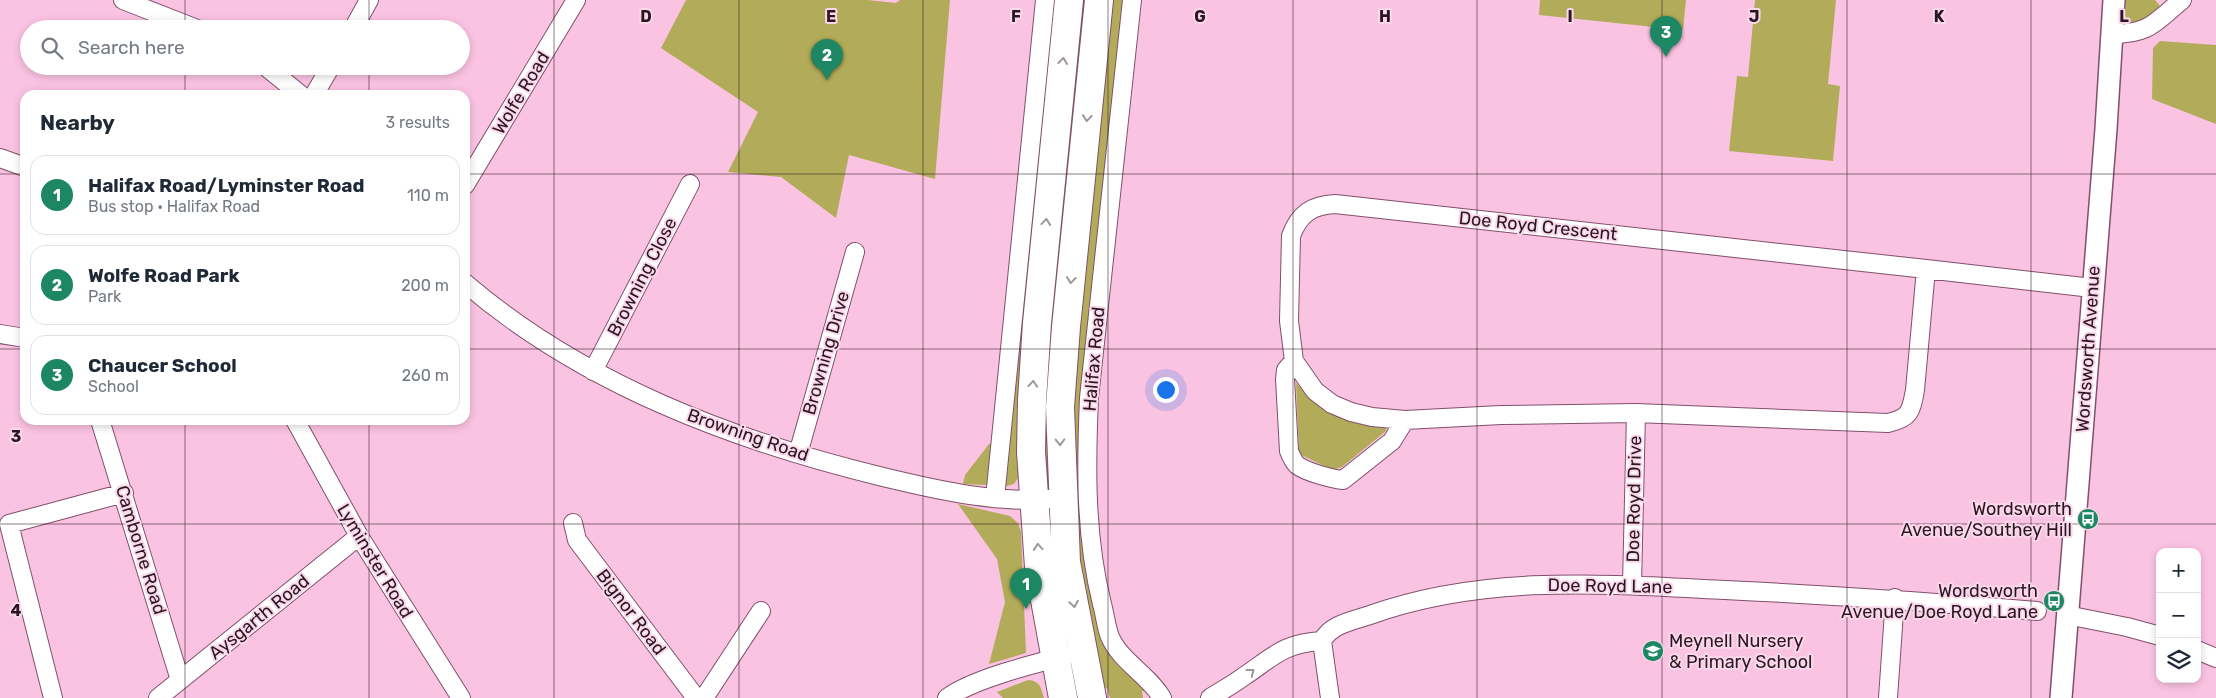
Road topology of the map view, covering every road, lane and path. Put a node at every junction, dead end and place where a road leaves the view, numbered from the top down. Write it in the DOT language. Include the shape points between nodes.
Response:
graph roads {
  1 [pos="123,0"];
  2 [pos="369,0"];
  3 [pos="576,0"];
  4 [pos="1046,0"];
  5 [pos="1069,0"];
  6 [pos="1099,0"];
  7 [pos="1132,0"];
  8 [pos="2114,0"];
  9 [pos="2182,0"];
  10 [pos="146,4"];
  11 [pos="179,20"];
  12 [pos="357,20"];
  13 [pos="2112,34"];
  14 [pos="276,75"];
  15 [pos="326,75"];
  16 [pos="295,90"];
  17 [pos="317,90"];
  18 [pos="0,158"];
  19 [pos="20,165"];
  20 [pos="470,177"];
  21 [pos="690,184"];
  22 [pos="855,252"];
  23 [pos="1926,269"];
  24 [pos="470,287"];
  25 [pos="2092,288"];
  26 [pos="0,334"];
  27 [pos="20,337"];
  28 [pos="1294,361"];
  29 [pos="594,370"];
  30 [pos="1636,413"];
  31 [pos="1405,420"];
  32 [pos="102,425"];
  33 [pos="298,425"];
  34 [pos="798,454"];
  35 [pos="124,494"];
  36 [pos="995,498"];
  37 [pos="1062,498"];
  38 [pos="1033,500"];
  39 [pos="573,523"];
  40 [pos="359,536"];
  41 [pos="1632,585"];
  42 [pos="1895,598"];
  43 [pos="761,611"];
  44 [pos="2037,611"];
  45 [pos="2068,615"];
  46 [pos="2156,635"];
  47 [pos="1322,641"];
  48 [pos="1082,652"];
  49 [pos="2201,652"];
  50 [pos="1056,658"];
  51 [pos="2216,658"];
  52 [pos="180,680"];
  53 [pos="53,698"];
  54 [pos="158,698"];
  55 [pos="461,698"];
  56 [pos="696,698"];
  57 [pos="704,698"];
  58 [pos="947,698"];
  59 [pos="1064,698"];
  60 [pos="1092,698"];
  61 [pos="1162,698"];
  62 [pos="1210,698"];
  63 [pos="1330,698"];
  64 [pos="1888,698"];
  65 [pos="2062,698"];
  1 -- 10 [label="street"];
  2 -- 12 [label="street"];
  3 -- 20 [label="street, Wolfe Road"];
  4 -- 36 [label="street"];
  38 -- 5 [label="highway, one-way" via="1032,400 1037,323"];
  6 -- 37 [label="highway, Halifax Road, one-way" via="1065,336 1060,408"];
  7 -- 61 [label="street, Halifax Road" via="1089,398 1088,506 1098,589 1110,636 1116,649"];
  8 -- 13 [label="street, Wordsworth Avenue"];
  9 -- 13 [label="street" via="2138,33"];
  10 -- 11 [label="street"];
  13 -- 25 [label="street, Wordsworth Avenue"];
  14 -- 16 [label="street"];
  15 -- 17 [label="street"];
  18 -- 19 [label="street"];
  21 -- 29 [label="street, Browning Close"];
  22 -- 34 [label="street, Browning Drive"];
  23 -- 25 [label="street, Doe Royd Crescent"];
  23 -- 28 [label="street, Doe Royd Crescent" via="1323,205 1301,216 1292,236 1289,322"];
  23 -- 30 [label="street, Doe Royd Crescent" via="1915,390 1911,410 1902,420 1888,423"];
  24 -- 29 [label="street, Browning Road" via="545,342"];
  25 -- 45 [label="street, Wordsworth Avenue"];
  26 -- 27 [label="street"];
  28 -- 31 [label="street, Doe Royd Crescent" via="1315,390 1332,404 1372,417"];
  28 -- 31 [label="street, Doe Royd Crescent" via="1286,370 1285,379 1289,451 1298,466 1343,480 1392,441"];
  29 -- 34 [label="street, Browning Road" via="693,418"];
  30 -- 31 [label="street, Doe Royd Crescent" via="1502,414"];
  30 -- 41 [label="street, Doe Royd Drive"];
  32 -- 35 [label="street, Camborne Road"];
  33 -- 40 [label="street, Lyminster Road"];
  34 -- 36 [label="street, Browning Road" via="911,484"];
  35 -- 52 [label="street, Camborne Road"];
  35 -- 53 [label="street" via="9,524"];
  36 -- 38 [label="street, Browning Road"];
  37 -- 38 [label="street, Browning Road"];
  37 -- 48 [label="highway, Halifax Road, one-way" via="1066,562"];
  50 -- 38 [label="highway, one-way" via="1040,567"];
  39 -- 56 [label="street, Bignor Road" via="576,540"];
  40 -- 52 [label="street, Aysgarth Road"];
  40 -- 55 [label="street, Lyminster Road"];
  41 -- 42 [label="street, Doe Royd Lane"];
  41 -- 47 [label="street, Doe Royd Lane" via="1516,586 1467,591 1371,614 1338,626"];
  42 -- 44 [label="street, Doe Royd Lane"];
  42 -- 64 [label="street"];
  43 -- 57 [label="street"];
  45 -- 46 [label="street"];
  45 -- 65 [label="street, Wordsworth Avenue"];
  62 -- 47 [label="street, one-way" via="1277,652 1294,645"];
  47 -- 63 [label="street"];
  48 -- 50 [label="street"];
  48 -- 60 [label="highway, Halifax Road"];
  49 -- 51 [label="street"];
  50 -- 58 [label="street" via="967,687"];
  50 -- 59 [label="highway"];
  52 -- 54 [label="street, Aysgarth Road"];
}
